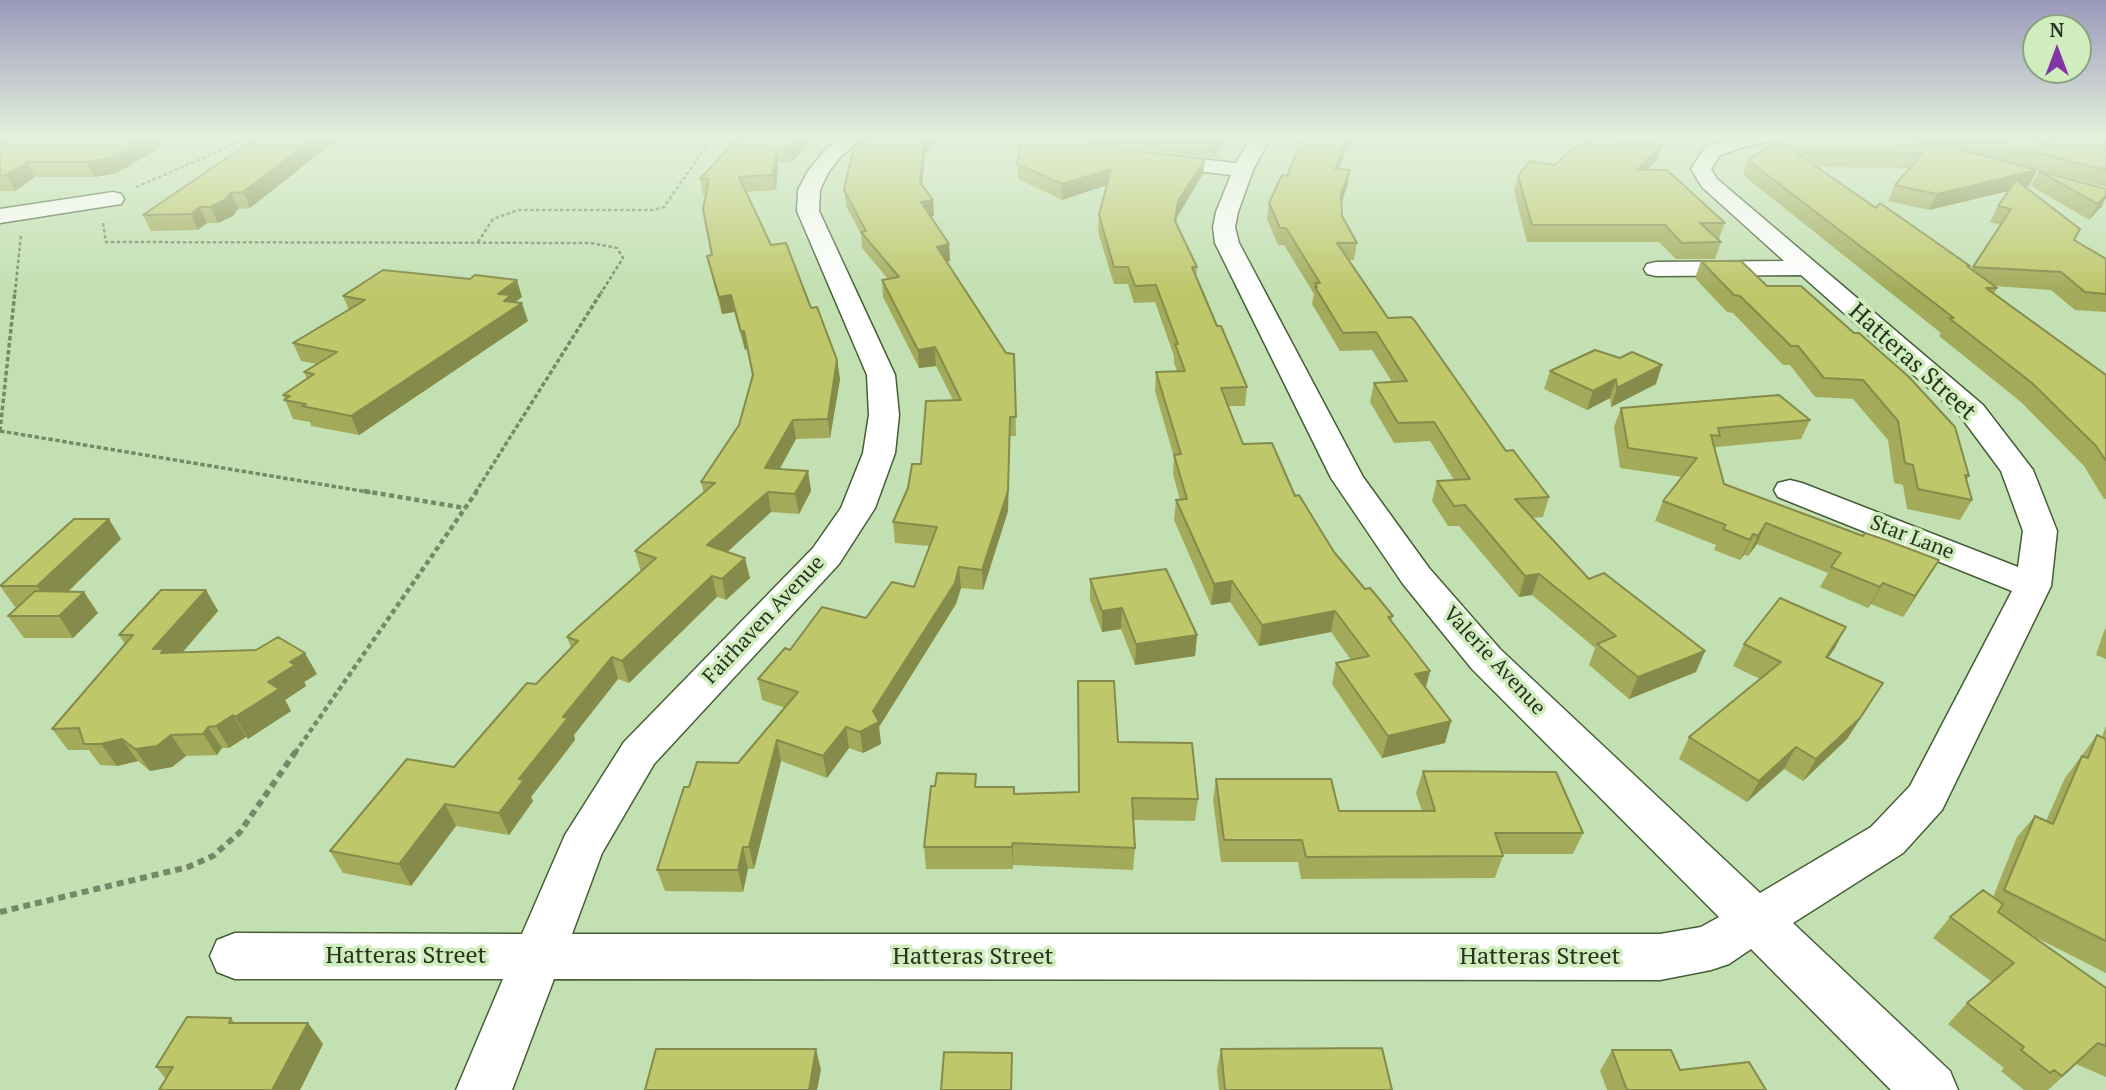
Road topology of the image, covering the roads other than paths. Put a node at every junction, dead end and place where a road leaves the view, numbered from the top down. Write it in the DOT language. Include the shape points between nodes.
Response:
graph roads {
  1 [pos="810,189"];
  2 [pos="1237,189"];
  3 [pos="1716,189"];
  4 [pos="113,198"];
  5 [pos="0,216"];
  6 [pos="1804,268"];
  7 [pos="1656,269"];
  8 [pos="1790,490"];
  9 [pos="2033,586"];
  10 [pos="1756,921"];
  11 [pos="235,956"];
  12 [pos="538,956"];
  13 [pos="484,1090"];
  14 [pos="1930,1090"];
  1 -- 12 [label="street, Fairhaven Avenue" via="808,211 881,375 884,415 879,453 858,508 826,556 639,753 581,848"];
  2 -- 10 [label="street, Valerie Avenue" via="1224,226 1227,243 1347,478 1416,576 1486,659"];
  3 -- 6 [label="street, Hatteras Street"];
  4 -- 5 [label="street"];
  6 -- 7 [label="street"];
  6 -- 9 [label="street, Hatteras Street" via="1972,411 2017,470 2040,531"];
  8 -- 9 [label="street, Star Lane"];
  9 -- 10 [label="street, Hatteras Street" via="1926,798 1887,839"];
  10 -- 12 [label="street, Hatteras Street" via="1711,948 1660,957"];
  10 -- 14 [label="street, Valerie Avenue"];
  11 -- 12 [label="street, Hatteras Street"];
  12 -- 13 [label="street, Fairhaven Avenue"];
}
